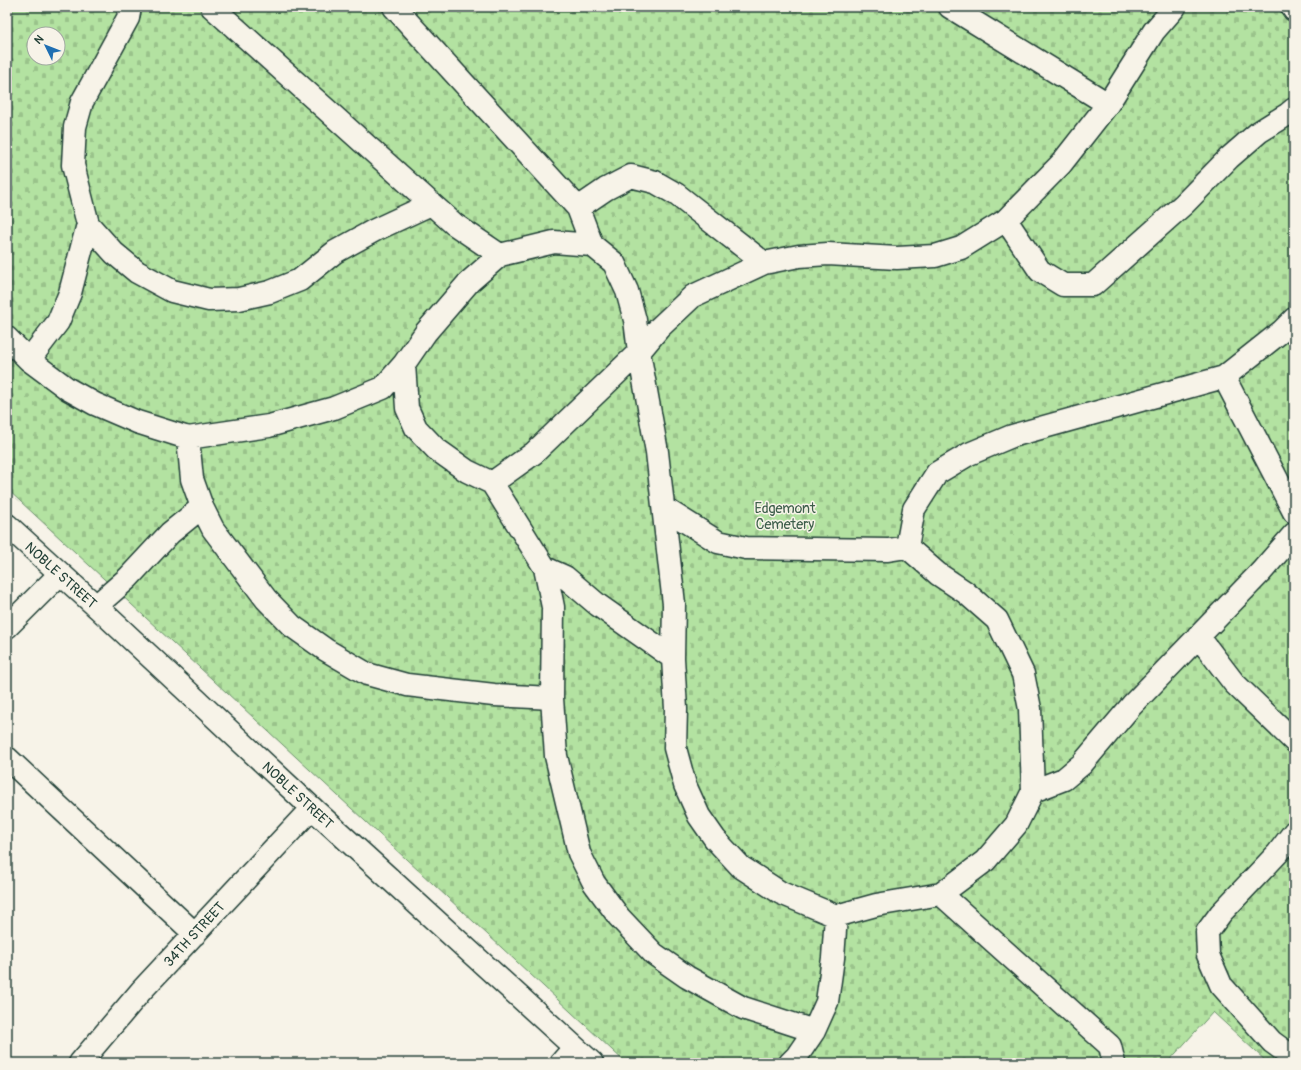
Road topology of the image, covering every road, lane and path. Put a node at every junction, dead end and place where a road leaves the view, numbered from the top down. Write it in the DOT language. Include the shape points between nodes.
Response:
graph roads {
  1 [pos="130,7"];
  2 [pos="212,7"];
  3 [pos="394,7"];
  4 [pos="950,7"];
  5 [pos="1175,7"];
  6 [pos="1292,7"];
  7 [pos="1294,10"];
  8 [pos="1108,104"];
  9 [pos="1294,109"];
  10 [pos="430,204"];
  11 [pos="578,208"];
  12 [pos="1006,220"];
  13 [pos="88,224"];
  14 [pos="592,245"];
  15 [pos="500,255"];
  16 [pos="764,263"];
  17 [pos="1294,319"];
  18 [pos="7,338"];
  19 [pos="638,352"];
  20 [pos="29,360"];
  21 [pos="404,364"];
  22 [pos="1224,377"];
  23 [pos="188,438"];
  24 [pos="492,484"];
  25 [pos="202,507"];
  26 [pos="664,508"];
  27 [pos="1294,512"];
  28 [pos="7,525"];
  29 [pos="1294,534"];
  30 [pos="907,547"];
  31 [pos="545,568"];
  32 [pos="60,574"];
  33 [pos="96,606"];
  34 [pos="7,626"];
  35 [pos="1198,636"];
  36 [pos="673,658"];
  37 [pos="552,698"];
  38 [pos="1294,741"];
  39 [pos="7,758"];
  40 [pos="1033,791"];
  41 [pos="312,808"];
  42 [pos="1294,832"];
  43 [pos="941,894"];
  44 [pos="836,916"];
  45 [pos="194,934"];
  46 [pos="814,1031"];
  47 [pos="567,1055"];
  48 [pos="1294,1058"];
  49 [pos="798,1061"];
  50 [pos="80,1063"];
  51 [pos="592,1063"];
  52 [pos="1114,1063"];
  1 -- 13 [label="main road" via="128,18 82,102 75,127 73,165"];
  2 -- 10 [label="main road"];
  3 -- 11 [label="main road"];
  4 -- 8 [label="main road"];
  5 -- 8 [label="main road" via="1154,31"];
  6 -- 7 [label="main road"];
  8 -- 12 [label="main road" via="1061,164"];
  9 -- 12 [label="main road" via="1259,132 1229,158 1184,204 1093,285 1064,286 1040,270"];
  10 -- 13 [label="main road" via="335,252 300,280 270,292 239,299 209,300 172,290 137,272 114,253"];
  10 -- 15 [label="main road" via="454,224"];
  11 -- 14 [label="main road"];
  11 -- 16 [label="main road" via="631,176 655,182 676,194"];
  12 -- 16 [label="main road" via="961,248 935,256 897,258 828,254 799,256"];
  13 -- 20 [label="main road" via="70,293 58,322"];
  14 -- 15 [label="main road" via="554,242"];
  14 -- 19 [label="main road" via="614,263 627,291 635,320"];
  15 -- 21 [label="main road" via="469,282 426,332"];
  16 -- 19 [label="main road" via="693,296"];
  17 -- 22 [label="main road"];
  18 -- 20 [label="main road"];
  19 -- 24 [label="main road" via="534,453"];
  19 -- 26 [label="main road" via="657,452"];
  20 -- 23 [label="main road" via="68,389 95,404 137,422"];
  21 -- 23 [label="main road" via="383,388 334,408 269,426"];
  21 -- 24 [label="main road" via="407,408 416,428 436,449 467,471"];
  22 -- 27 [label="main road"];
  22 -- 30 [label="main road" via="1012,436 969,454 937,473 914,509"];
  23 -- 25 [label="main road" via="192,479"];
  24 -- 31 [label="main road"];
  25 -- 33 [label="main road" via="170,533 128,578"];
  25 -- 37 [label="main road" via="213,529 266,599 292,626 367,674 406,685 494,695"];
  26 -- 30 [label="main road" via="718,542 746,548 888,550"];
  26 -- 36 [label="main road" via="674,604"];
  28 -- 32 [label="main road, NOBLE STREET"];
  29 -- 35 [label="main road" via="1261,572"];
  30 -- 40 [label="main road" via="997,620 1023,674 1030,709"];
  31 -- 36 [label="main road" via="565,577 598,605"];
  31 -- 37 [label="main road" via="553,607"];
  32 -- 33 [label="main road, NOBLE STREET"];
  32 -- 34 [label="main road"];
  33 -- 41 [label="main road, NOBLE STREET"];
  35 -- 38 [label="main road" via="1234,683"];
  35 -- 40 [label="main road" via="1132,705 1082,764 1064,779"];
  36 -- 44 [label="main road" via="675,748 685,785 699,816 714,839 741,867 781,894"];
  37 -- 46 [label="main road" via="556,756 579,853 594,883 620,917 654,954 687,977 743,1008"];
  39 -- 45 [label="main road"];
  40 -- 43 [label="main road" via="1016,825 985,861"];
  41 -- 45 [label="main road, 34TH STREET"];
  41 -- 47 [label="main road, NOBLE STREET"];
  42 -- 48 [label="main road" via="1207,932 1208,955 1221,985 1272,1042"];
  43 -- 44 [label="main road"];
  43 -- 52 [label="main road" via="1110,1046"];
  44 -- 46 [label="main road" via="827,1002"];
  45 -- 50 [label="main road, 34TH STREET"];
  46 -- 49 [label="main road"];
  47 -- 51 [label="main road, NOBLE STREET"];
}
